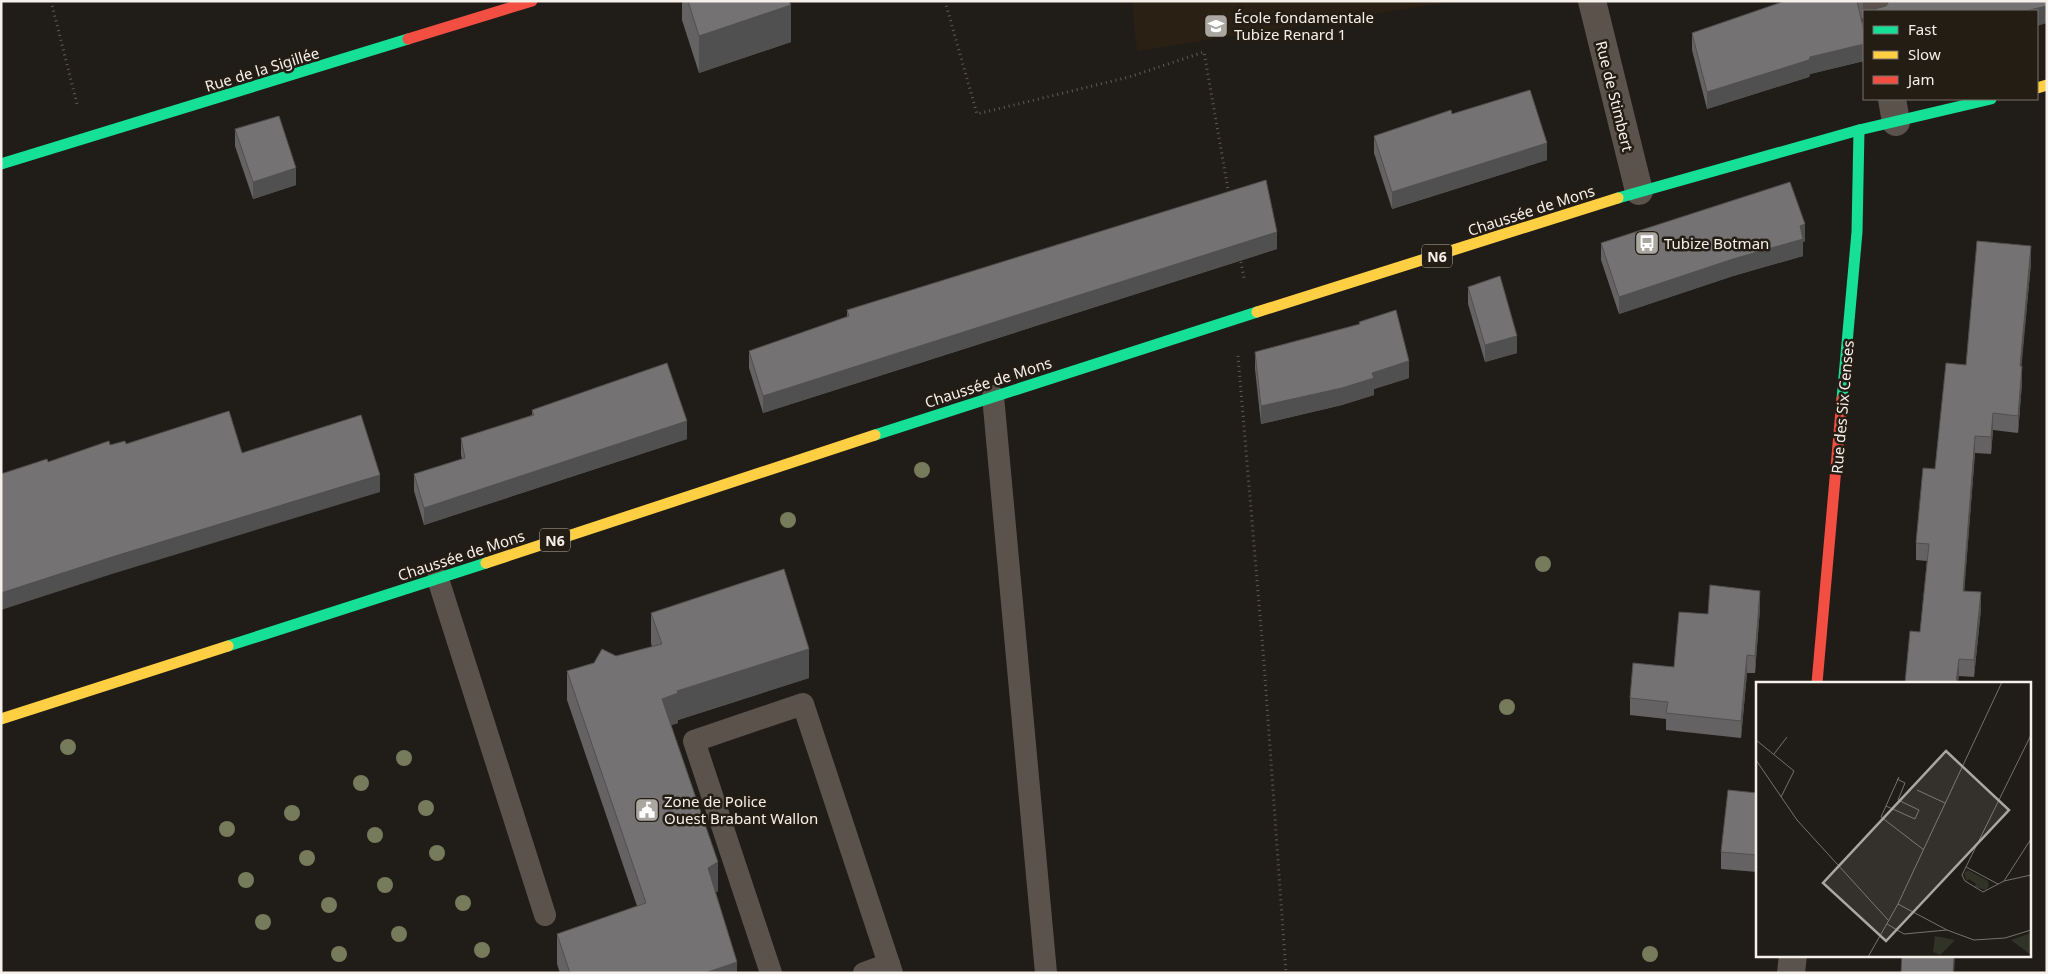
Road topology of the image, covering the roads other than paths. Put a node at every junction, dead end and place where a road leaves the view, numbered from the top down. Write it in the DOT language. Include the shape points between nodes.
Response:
graph roads {
  1 [pos="532,1"];
  2 [pos="1592,1"];
  3 [pos="1982,100"];
  4 [pos="1894,110"];
  5 [pos="1859,130"];
  6 [pos="1,164"];
  7 [pos="1639,191"];
  8 [pos="993,396"];
  9 [pos="438,579"];
  10 [pos="1817,682"];
  11 [pos="1,719"];
  12 [pos="545,915"];
  13 [pos="1793,956"];
  14 [pos="890,969"];
  15 [pos="771,973"];
  16 [pos="864,973"];
  17 [pos="1046,973"];
  18 [pos="1791,973"];
  1 -- 6 [label="main road, Rue de la Sigillée"];
  2 -- 7 [label="street, Rue de Stimbert"];
  3 -- 4 [label="main road, Chaussée de Mons / N6"];
  4 -- 5 [label="main road, Chaussée de Mons / N6"];
  5 -- 7 [label="main road, Chaussée de Mons / N6"];
  5 -- 10 [label="main road, Rue des Six Censes" via="1857,232"];
  7 -- 8 [label="main road, Chaussée de Mons / N6"];
  8 -- 9 [label="main road, Chaussée de Mons / N6"];
  8 -- 17 [label="lane"];
  9 -- 11 [label="main road, Chaussée de Mons / N6"];
  9 -- 12 [label="lane"];
  13 -- 18 [label="street"];
  14 -- 15 [label="lane" via="803,704 694,741"];
  14 -- 16 [label="lane"];
}
